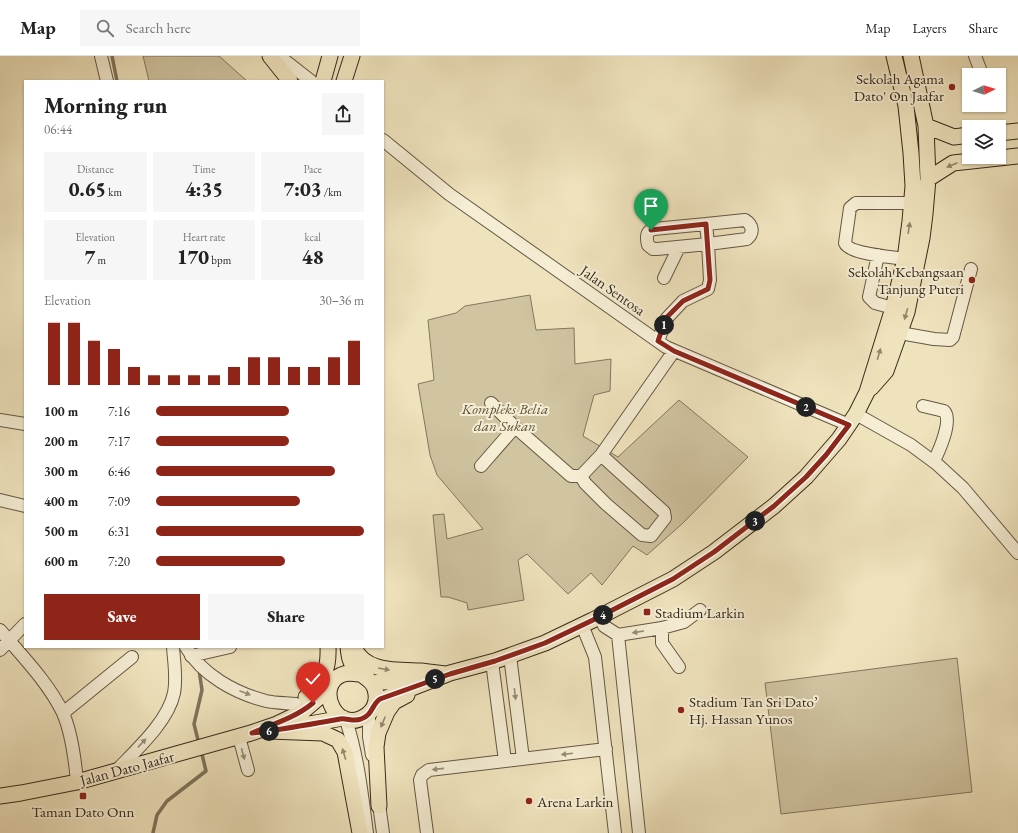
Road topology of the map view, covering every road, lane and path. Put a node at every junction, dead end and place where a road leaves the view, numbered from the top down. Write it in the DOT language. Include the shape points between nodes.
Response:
graph roads {
  1 [pos="101,56"];
  2 [pos="270,56"];
  3 [pos="279,56"];
  4 [pos="330,56"];
  5 [pos="352,56"];
  6 [pos="894,56"];
  7 [pos="911,56"];
  8 [pos="975,56"];
  9 [pos="980,68"];
  10 [pos="107,80"];
  11 [pos="289,80"];
  12 [pos="310,80"];
  13 [pos="323,80"];
  14 [pos="344,80"];
  15 [pos="926,126"];
  16 [pos="1018,131"];
  17 [pos="1006,132"];
  18 [pos="962,135"];
  19 [pos="384,141"];
  20 [pos="1018,156"];
  21 [pos="928,179"];
  22 [pos="912,203"];
  23 [pos="706,224"];
  24 [pos="708,244"];
  25 [pos="679,247"];
  26 [pos="878,255"];
  27 [pos="905,258"];
  28 [pos="971,269"];
  29 [pos="664,278"];
  30 [pos="893,308"];
  31 [pos="900,332"];
  32 [pos="658,341"];
  33 [pos="674,351"];
  34 [pos="868,392"];
  35 [pos="491,403"];
  36 [pos="923,406"];
  37 [pos="0,420"];
  38 [pos="852,420"];
  39 [pos="24,424"];
  40 [pos="515,427"];
  41 [pos="601,455"];
  42 [pos="934,461"];
  43 [pos="481,466"];
  44 [pos="581,476"];
  45 [pos="0,500"];
  46 [pos="24,506"];
  47 [pos="1018,553"];
  48 [pos="700,610"];
  49 [pos="600,616"];
  50 [pos="24,625"];
  51 [pos="582,625"];
  52 [pos="662,628"];
  53 [pos="0,630"];
  54 [pos="618,635"];
  55 [pos="9,641"];
  56 [pos="173,648"];
  57 [pos="226,648"];
  58 [pos="328,648"];
  59 [pos="334,648"];
  60 [pos="348,648"];
  61 [pos="354,648"];
  62 [pos="0,650"];
  63 [pos="194,655"];
  64 [pos="510,656"];
  65 [pos="132,657"];
  66 [pos="492,662"];
  67 [pos="680,667"];
  68 [pos="359,674"];
  69 [pos="448,674"];
  70 [pos="432,680"];
  71 [pos="333,683"];
  72 [pos="372,683"];
  73 [pos="296,704"];
  74 [pos="373,708"];
  75 [pos="63,713"];
  76 [pos="344,719"];
  77 [pos="255,732"];
  78 [pos="606,749"];
  79 [pos="523,759"];
  80 [pos="505,761"];
  81 [pos="248,770"];
  82 [pos="116,771"];
  83 [pos="77,782"];
  84 [pos="0,796"];
  85 [pos="379,806"];
  86 [pos="360,833"];
  87 [pos="367,833"];
  88 [pos="384,833"];
  89 [pos="427,833"];
  90 [pos="615,833"];
  91 [pos="639,833"];
  1 -- 10 [label="street"];
  2 -- 11 [label="main road"];
  3 -- 12 [label="street"];
  4 -- 13 [label="main road"];
  5 -- 14 [label="main road"];
  6 -- 22 [label="main road" via="906,106 912,159"];
  7 -- 15 [label="main road"];
  8 -- 9 [label="street"];
  15 -- 18 [label="main road" via="954,136"];
  15 -- 21 [label="main road"];
  16 -- 17 [label="main road"];
  19 -- 32 [label="street, Jalan Sentosa" via="449,194"];
  20 -- 21 [label="main road, one-way" via="953,162"];
  21 -- 31 [label="main road, one-way" via="922,238 907,312"];
  22 -- 26 [label="street" via="862,202 850,208 846,247"];
  27 -- 22 [label="main road, one-way"];
  23 -- 24 [label="street"];
  23 -- 24 [label="street" via="745,220 752,228 747,239"];
  23 -- 25 [label="street" via="654,229 648,232 648,245 653,249"];
  24 -- 25 [label="street"];
  24 -- 32 [label="street" via="708,289 683,301 666,318"];
  25 -- 29 [label="street"];
  26 -- 27 [label="street"];
  26 -- 30 [label="street" via="869,297 874,303"];
  27 -- 30 [label="main road"];
  28 -- 31 [label="street" via="953,337 950,340"];
  34 -- 30 [label="main road, one-way"];
  31 -- 34 [label="main road" via="886,371"];
  32 -- 33 [label="street, Jalan Sentosa"];
  33 -- 38 [label="street, Jalan Sentosa"];
  33 -- 41 [label="street"];
  34 -- 38 [label="main road"];
  35 -- 40 [label="street"];
  36 -- 42 [label="street" via="944,411 948,417 942,444"];
  37 -- 39 [label="street"];
  38 -- 42 [label="street, Jalan Sentosa" via="911,445"];
  38 -- 49 [label="main road" via="806,477 736,536 673,579"];
  40 -- 43 [label="street"];
  40 -- 44 [label="street" via="571,476"];
  41 -- 44 [label="street"];
  41 -- 44 [label="street" via="664,512 665,518 651,536 642,535 606,504"];
  42 -- 47 [label="street, Jalan Sentosa" via="963,488"];
  45 -- 46 [label="street"];
  48 -- 52 [label="street" via="684,622"];
  49 -- 51 [label="main road"];
  49 -- 54 [label="street" via="604,626"];
  50 -- 55 [label="street"];
  51 -- 64 [label="main road"];
  51 -- 78 [label="street" via="595,657"];
  52 -- 54 [label="street, one-way"];
  52 -- 67 [label="street" via="662,644"];
  53 -- 55 [label="street"];
  54 -- 91 [label="street"];
  55 -- 62 [label="street"];
  55 -- 75 [label="street" via="50,691"];
  82 -- 56 [label="street, one-way" via="151,733 171,703 175,670"];
  57 -- 63 [label="street"];
  58 -- 73 [label="main road" via="329,660 324,676 316,689"];
  59 -- 71 [label="main road"];
  60 -- 68 [label="main road" via="350,660"];
  61 -- 69 [label="main road, one-way" via="365,661 379,668"];
  63 -- 73 [label="street, one-way" via="210,675 230,687 264,700"];
  64 -- 66 [label="main road"];
  64 -- 79 [label="street, one-way"];
  65 -- 75 [label="street"];
  66 -- 69 [label="main road"];
  66 -- 80 [label="street"];
  68 -- 71 [label="main road" via="342,674"];
  68 -- 72 [label="main road" via="367,677"];
  69 -- 70 [label="main road"];
  69 -- 72 [label="main road"];
  70 -- 74 [label="main road"];
  70 -- 85 [label="main road, one-way" via="394,702 378,733 376,747"];
  71 -- 76 [label="main road" via="329,700 334,711"];
  71 -- 77 [label="main road, Jalan Dato Jaafar" via="302,712"];
  72 -- 74 [label="main road" via="376,692"];
  73 -- 77 [label="main road"];
  74 -- 76 [label="main road" via="362,719"];
  74 -- 85 [label="street" via="369,737"];
  75 -- 83 [label="street" via="72,746"];
  76 -- 77 [label="main road, Jalan Dato Jaafar"];
  76 -- 87 [label="street" via="353,741"];
  77 -- 81 [label="street, one-way"];
  77 -- 82 [label="main road, Jalan Dato Jaafar"];
  86 -- 77 [label="main road, one-way" via="344,752 338,740 323,733"];
  78 -- 79 [label="street, one-way"];
  78 -- 90 [label="street"];
  79 -- 80 [label="street"];
  80 -- 89 [label="street, one-way" via="425,772 420,780"];
  82 -- 83 [label="main road, Jalan Dato Jaafar"];
  83 -- 84 [label="main road, Jalan Dato Jaafar"];
  85 -- 88 [label="street"];
}
